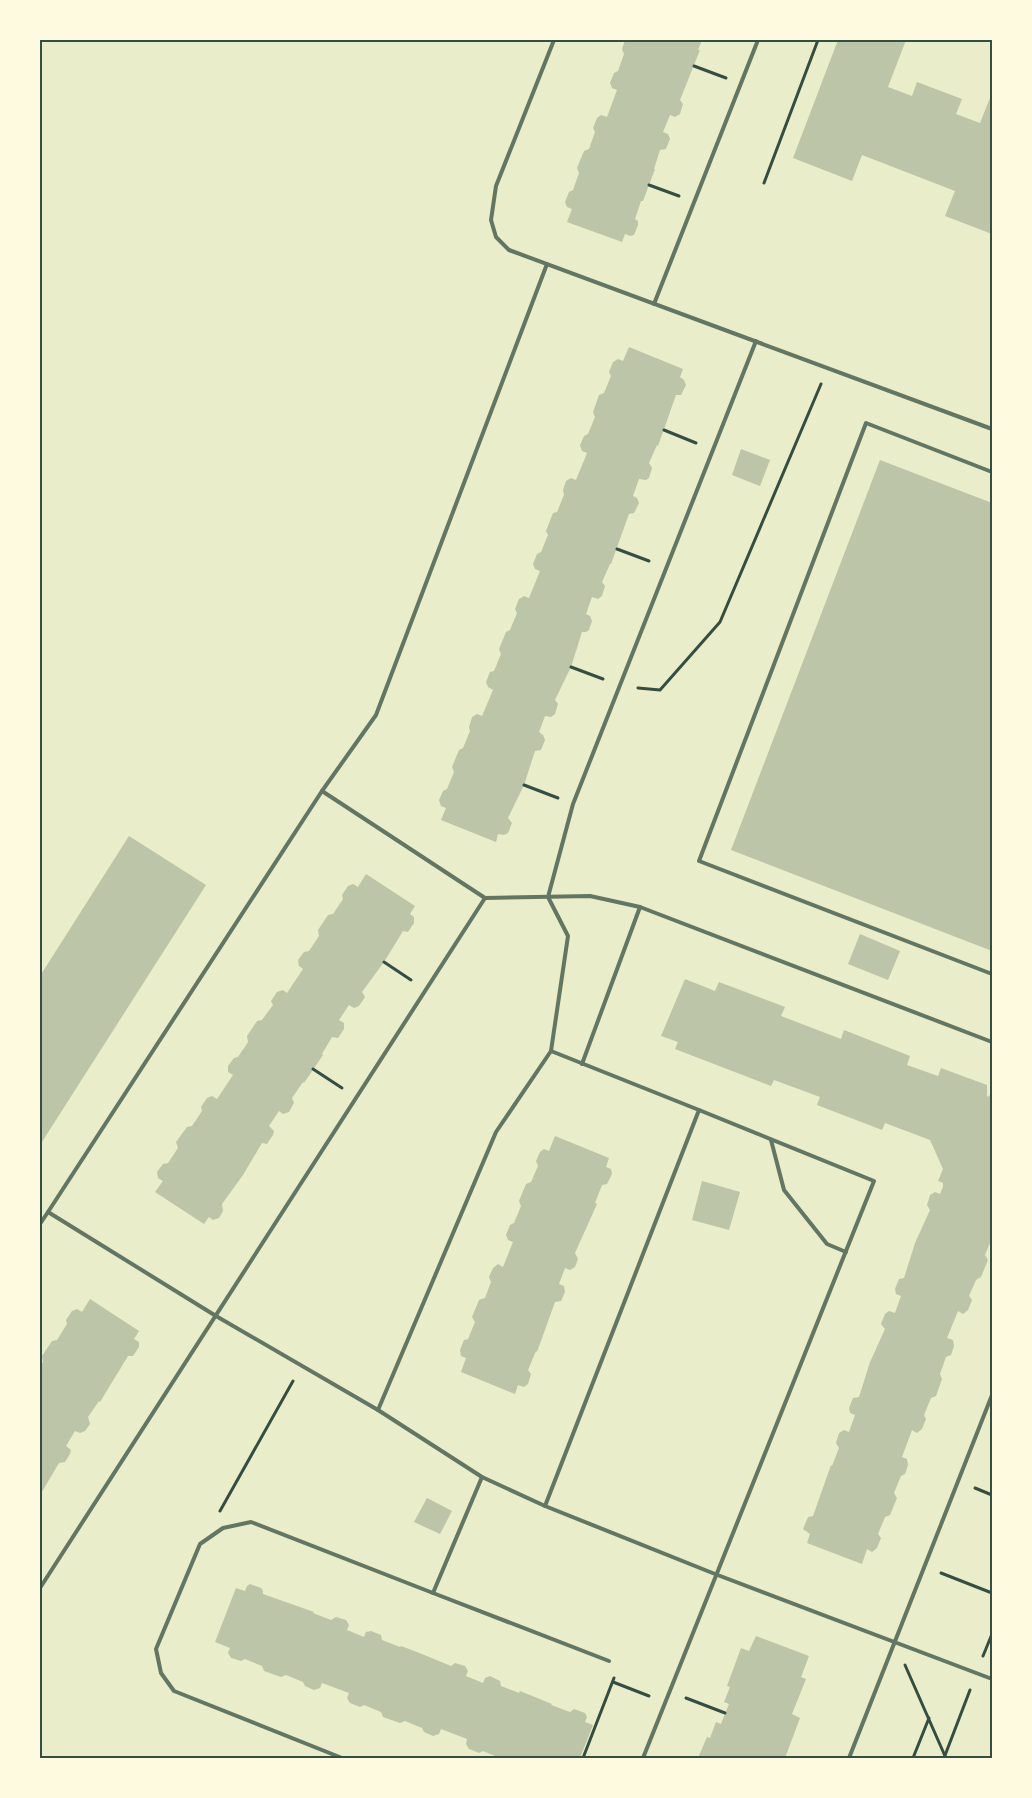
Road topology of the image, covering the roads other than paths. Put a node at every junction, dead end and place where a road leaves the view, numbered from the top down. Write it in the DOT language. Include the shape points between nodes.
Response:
graph roads {
  1 [pos="554,40"];
  2 [pos="758,40"];
  3 [pos="547,264"];
  4 [pos="654,304"];
  5 [pos="756,341"];
  6 [pos="992,429"];
  7 [pos="992,472"];
  8 [pos="322,791"];
  9 [pos="548,896"];
  10 [pos="485,898"];
  11 [pos="640,907"];
  12 [pos="992,974"];
  13 [pos="992,1042"];
  14 [pos="551,1051"];
  15 [pos="582,1064"];
  16 [pos="699,1110"];
  17 [pos="771,1140"];
  18 [pos="48,1212"];
  19 [pos="40,1224"];
  20 [pos="846,1252"];
  21 [pos="216,1316"];
  22 [pos="992,1395"];
  23 [pos="378,1410"];
  24 [pos="482,1477"];
  25 [pos="545,1506"];
  26 [pos="715,1574"];
  27 [pos="40,1588"];
  28 [pos="433,1593"];
  29 [pos="895,1642"];
  30 [pos="609,1661"];
  31 [pos="992,1679"];
  32 [pos="342,1758"];
  33 [pos="643,1758"];
  34 [pos="849,1758"];
  1 -- 3 [label="lane" via="496,186 491,220 496,237 510,250"];
  2 -- 4 [label="lane"];
  3 -- 4 [label="lane"];
  3 -- 8 [label="lane" via="376,715"];
  4 -- 5 [label="lane"];
  5 -- 6 [label="lane"];
  5 -- 9 [label="lane" via="574,804"];
  7 -- 12 [label="lane" via="866,423 698,861"];
  8 -- 10 [label="lane"];
  8 -- 18 [label="lane"];
  9 -- 10 [label="lane"];
  9 -- 11 [label="lane" via="590,896"];
  9 -- 14 [label="lane" via="568,936"];
  10 -- 21 [label="lane"];
  11 -- 13 [label="lane"];
  11 -- 15 [label="lane"];
  14 -- 15 [label="lane"];
  14 -- 23 [label="lane" via="496,1132"];
  15 -- 16 [label="lane"];
  16 -- 17 [label="lane"];
  16 -- 25 [label="lane"];
  17 -- 20 [label="lane" via="784,1190 827,1244"];
  17 -- 20 [label="lane" via="874,1181"];
  18 -- 19 [label="lane"];
  18 -- 21 [label="lane"];
  20 -- 26 [label="lane"];
  21 -- 23 [label="lane"];
  21 -- 27 [label="lane"];
  22 -- 29 [label="lane"];
  23 -- 24 [label="lane"];
  24 -- 25 [label="lane"];
  24 -- 28 [label="lane"];
  25 -- 26 [label="lane"];
  26 -- 29 [label="lane"];
  26 -- 33 [label="lane"];
  28 -- 30 [label="lane"];
  28 -- 32 [label="lane" via="251,1522 223,1528 200,1544 156,1649 161,1673 174,1691"];
  29 -- 31 [label="lane"];
  29 -- 34 [label="lane"];
}
